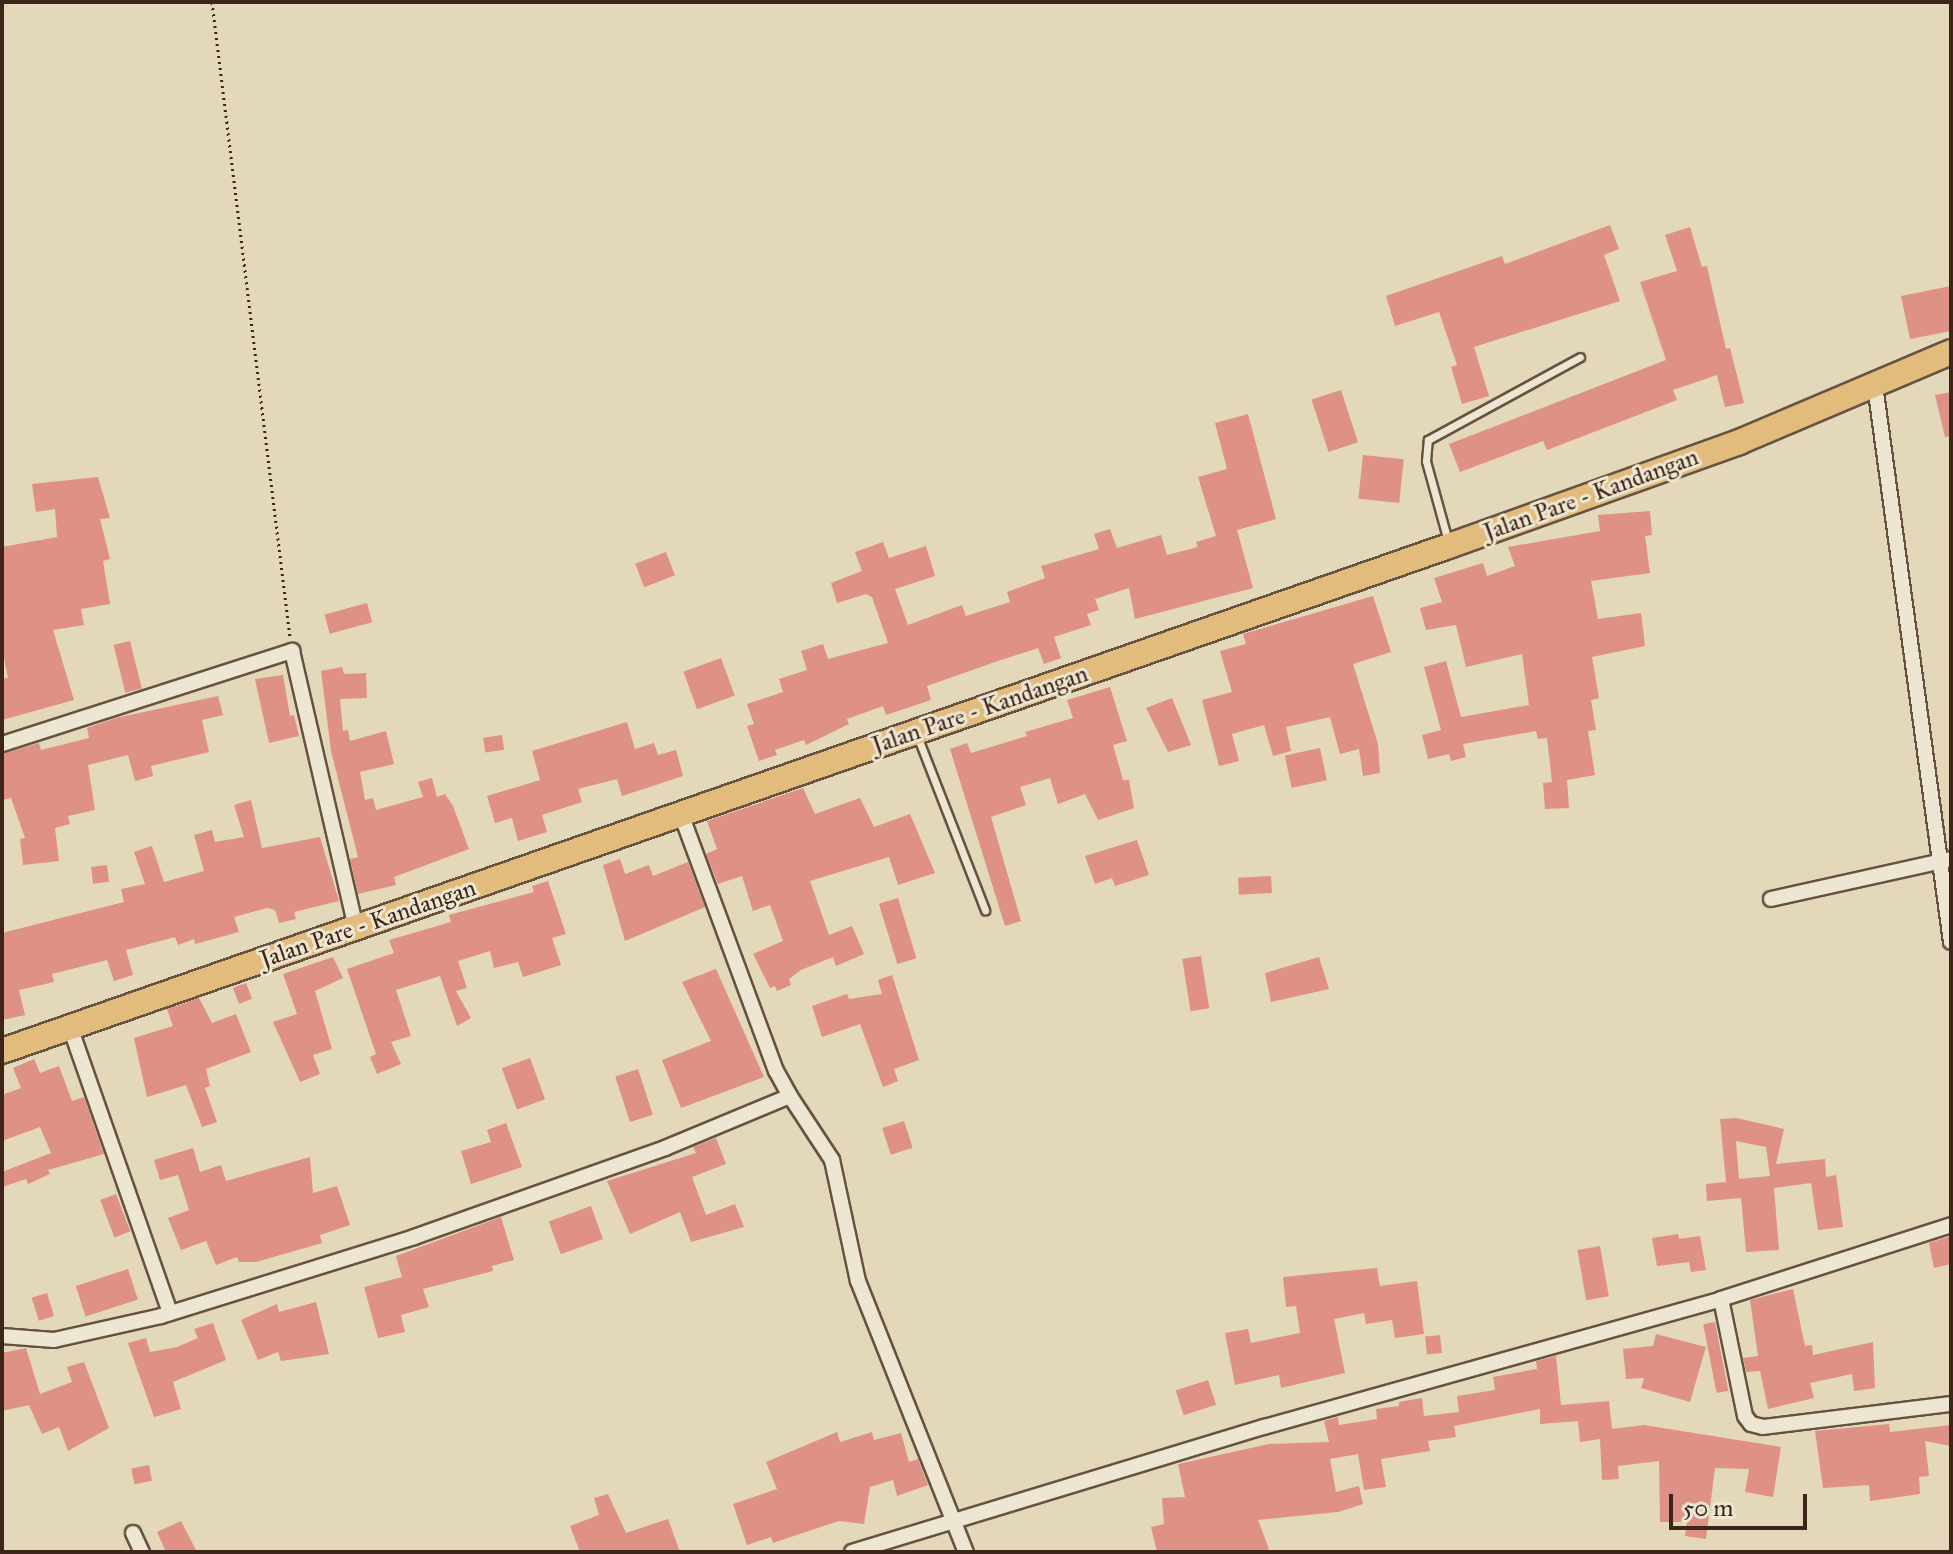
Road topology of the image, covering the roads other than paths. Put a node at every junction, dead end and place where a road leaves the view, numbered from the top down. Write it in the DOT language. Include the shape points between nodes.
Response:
graph roads {
  1 [pos="1951,352"];
  2 [pos="1580,357"];
  3 [pos="1875,385"];
  4 [pos="1449,546"];
  5 [pos="916,732"];
  6 [pos="2,744"];
  7 [pos="681,814"];
  8 [pos="1945,860"];
  9 [pos="1771,899"];
  10 [pos="985,910"];
  11 [pos="356,928"];
  12 [pos="1951,942"];
  13 [pos="70,1027"];
  14 [pos="2,1051"];
  15 [pos="790,1096"];
  16 [pos="1951,1225"];
  17 [pos="1721,1299"];
  18 [pos="170,1313"];
  19 [pos="2,1336"];
  20 [pos="1951,1404"];
  21 [pos="957,1518"];
  22 [pos="133,1533"];
  23 [pos="142,1552"];
  24 [pos="852,1552"];
  25 [pos="966,1552"];
  1 -- 3 [label="main road, Jalan Pare - Kandangan"];
  2 -- 4 [label="lane" via="1428,440 1426,461"];
  3 -- 4 [label="main road, Jalan Pare - Kandangan" via="1739,442"];
  3 -- 8 [label="street"];
  4 -- 5 [label="main road, Jalan Pare - Kandangan"];
  5 -- 7 [label="main road, Jalan Pare - Kandangan"];
  5 -- 10 [label="lane"];
  6 -- 11 [label="street" via="292,651"];
  7 -- 11 [label="main road, Jalan Pare - Kandangan"];
  7 -- 15 [label="street" via="776,1071"];
  8 -- 9 [label="street"];
  8 -- 12 [label="street"];
  11 -- 13 [label="main road, Jalan Pare - Kandangan"];
  13 -- 14 [label="main road, Jalan Pare - Kandangan"];
  13 -- 18 [label="street"];
  15 -- 18 [label="street" via="665,1148 414,1237"];
  15 -- 21 [label="street" via="832,1160 858,1281"];
  16 -- 17 [label="street"];
  17 -- 20 [label="street" via="1751,1424 1763,1427"];
  17 -- 21 [label="street"];
  18 -- 19 [label="street" via="54,1340"];
  21 -- 24 [label="street"];
  21 -- 25 [label="street"];
  22 -- 23 [label="street"];
}
